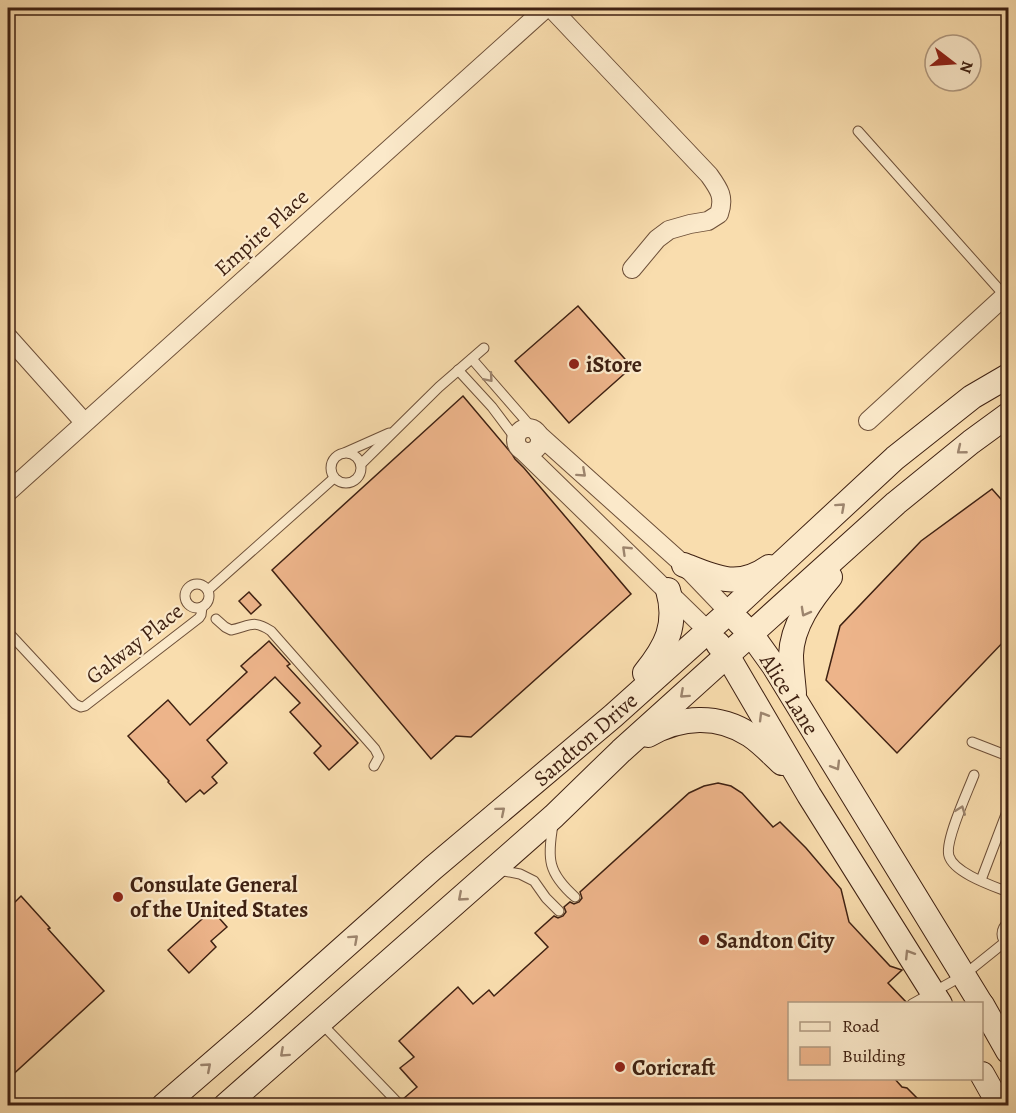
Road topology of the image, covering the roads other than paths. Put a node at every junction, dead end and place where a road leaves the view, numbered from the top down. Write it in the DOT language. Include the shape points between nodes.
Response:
graph roads {
  1 [pos="546,8"];
  2 [pos="551,8"];
  3 [pos="858,131"];
  4 [pos="632,269"];
  5 [pos="1007,294"];
  6 [pos="8,337"];
  7 [pos="484,348"];
  8 [pos="472,358"];
  9 [pos="458,370"];
  10 [pos="1008,376"];
  11 [pos="1008,415"];
  12 [pos="868,421"];
  13 [pos="84,422"];
  14 [pos="394,430"];
  15 [pos="535,431"];
  16 [pos="520,445"];
  17 [pos="344,453"];
  18 [pos="361,464"];
  19 [pos="334,478"];
  20 [pos="8,492"];
  21 [pos="896,503"];
  22 [pos="798,546"];
  23 [pos="684,565"];
  24 [pos="208,590"];
  25 [pos="668,590"];
  26 [pos="202,607"];
  27 [pos="729,612"];
  28 [pos="216,619"];
  29 [pos="707,630"];
  30 [pos="8,632"];
  31 [pos="751,634"];
  32 [pos="727,655"];
  33 [pos="794,699"];
  34 [pos="613,716"];
  35 [pos="972,742"];
  36 [pos="621,752"];
  37 [pos="1008,756"];
  38 [pos="374,766"];
  39 [pos="974,775"];
  40 [pos="809,795"];
  41 [pos="1008,809"];
  42 [pos="554,816"];
  43 [pos="494,869"];
  44 [pos="984,882"];
  45 [pos="1008,892"];
  46 [pos="575,897"];
  47 [pos="560,911"];
  48 [pos="1008,923"];
  49 [pos="1007,943"];
  50 [pos="964,975"];
  51 [pos="929,1000"];
  52 [pos="980,1002"];
  53 [pos="983,1007"];
  54 [pos="320,1022"];
  55 [pos="1008,1051"];
  56 [pos="983,1077"];
  57 [pos="400,1104"];
  58 [pos="163,1106"];
  59 [pos="225,1106"];
  60 [pos="1000,1106"];
  1 -- 13 [label="street, Empire Place"];
  2 -- 4 [label="street" via="720,189 719,214 708,222 669,230 657,238"];
  3 -- 5 [label="lane"];
  5 -- 12 [label="street"];
  6 -- 13 [label="street"];
  7 -- 8 [label="lane"];
  8 -- 9 [label="lane"];
  8 -- 15 [label="lane, one-way"];
  9 -- 14 [label="lane"];
  9 -- 16 [label="lane"];
  22 -- 10 [label="main road, Sandton Drive, one-way" via="895,458 972,397"];
  11 -- 21 [label="main road, Sandton Drive, one-way"];
  13 -- 20 [label="street, Empire Place"];
  14 -- 17 [label="lane"];
  14 -- 18 [label="lane"];
  15 -- 16 [label="street" via="525,428 519,432"];
  15 -- 23 [label="street, Alice Lane, one-way"];
  25 -- 16 [label="street, Alice Lane, one-way"];
  17 -- 18 [label="lane" via="353,454"];
  17 -- 19 [label="lane" via="331,465"];
  18 -- 19 [label="lane" via="360,474 353,482 343,483"];
  19 -- 24 [label="lane"];
  21 -- 31 [label="main road, Sandton Drive"];
  21 -- 33 [label="main road, one-way" via="803,614 791,654"];
  22 -- 23 [label="main road" via="759,575 746,579 722,579"];
  22 -- 27 [label="main road, Sandton Drive"];
  23 -- 27 [label="street, Alice Lane"];
  24 -- 26 [label="lane" via="208,602"];
  24 -- 26 [label="lane" via="197,584 185,592 190,607"];
  25 -- 29 [label="street, Alice Lane"];
  25 -- 34 [label="main road" via="672,614 668,637"];
  26 -- 30 [label="lane, Galway Place" via="199,618 85,706 75,704"];
  27 -- 29 [label="main road, Sandton Drive"];
  27 -- 31 [label="main road, Alice Lane"];
  28 -- 38 [label="lane" via="231,630 259,624 271,631 375,749 379,757"];
  29 -- 32 [label="main road, Alice Lane"];
  29 -- 34 [label="main road, Sandton Drive"];
  31 -- 32 [label="main road, Sandton Drive"];
  31 -- 33 [label="main road, Alice Lane"];
  32 -- 36 [label="main road, Sandton Drive, one-way"];
  40 -- 32 [label="main road, Alice Lane, one-way"];
  33 -- 50 [label="main road, Alice Lane, one-way"];
  58 -- 34 [label="main road, Sandton Drive, one-way" via="433,868"];
  35 -- 37 [label="lane"];
  36 -- 40 [label="main road" via="674,723 709,719 733,725 751,736 786,766"];
  36 -- 42 [label="main road, Sandton Drive"];
  44 -- 39 [label="lane, one-way" via="958,869 949,857 947,844"];
  51 -- 40 [label="main road, Alice Lane, one-way"];
  41 -- 44 [label="lane"];
  42 -- 43 [label="main road, Sandton Drive"];
  42 -- 46 [label="lane" via="549,847 552,870"];
  43 -- 47 [label="lane" via="534,881"];
  43 -- 54 [label="main road, Sandton Drive, one-way"];
  44 -- 45 [label="lane"];
  48 -- 49 [label="lane" via="1002,931"];
  49 -- 50 [label="lane"];
  50 -- 51 [label="lane"];
  50 -- 52 [label="main road, Alice Lane"];
  53 -- 55 [label="main road, Alice Lane"];
  54 -- 57 [label="lane"];
  54 -- 59 [label="main road, Sandton Drive, one-way"];
  56 -- 60 [label="main road"];
}
